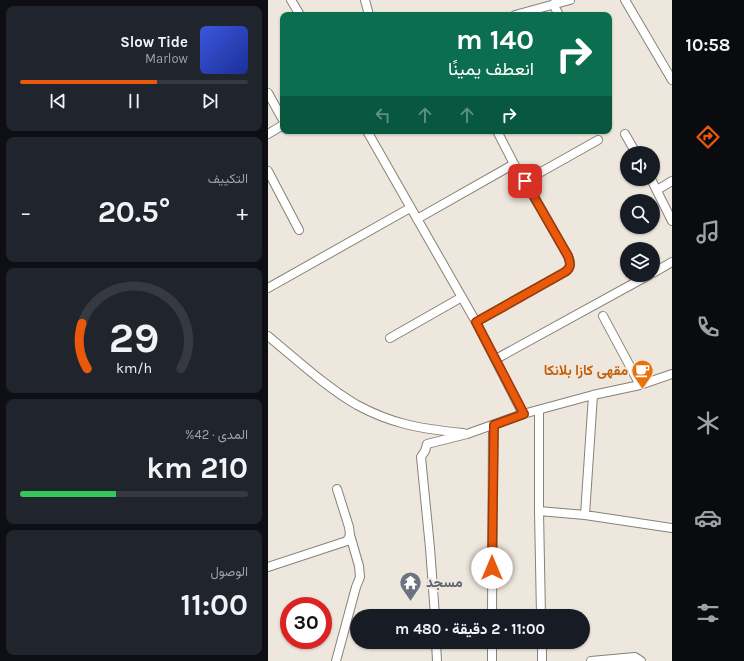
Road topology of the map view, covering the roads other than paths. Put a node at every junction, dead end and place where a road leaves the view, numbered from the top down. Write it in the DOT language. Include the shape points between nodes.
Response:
graph roads {
  1 [pos="291,0"];
  2 [pos="365,0"];
  3 [pos="570,0"];
  4 [pos="625,0"];
  5 [pos="553,4"];
  6 [pos="298,12"];
  7 [pos="368,12"];
  8 [pos="525,12"];
  9 [pos="557,12"];
  10 [pos="672,80"];
  11 [pos="268,93"];
  12 [pos="280,115"];
  13 [pos="280,127"];
  14 [pos="268,134"];
  15 [pos="369,134"];
  16 [pos="499,134"];
  17 [pos="625,134"];
  18 [pos="598,140"];
  19 [pos="632,146"];
  20 [pos="514,164"];
  21 [pos="268,171"];
  22 [pos="525,181"];
  23 [pos="672,181"];
  24 [pos="655,186"];
  25 [pos="657,190"];
  26 [pos="410,208"];
  27 [pos="417,219"];
  28 [pos="672,222"];
  29 [pos="299,230"];
  30 [pos="672,262"];
  31 [pos="660,269"];
  32 [pos="636,282"];
  33 [pos="268,288"];
  34 [pos="462,297"];
  35 [pos="603,316"];
  36 [pos="476,322"];
  37 [pos="268,336"];
  38 [pos="390,338"];
  39 [pos="496,359"];
  40 [pos="672,374"];
  41 [pos="640,385"];
  42 [pos="593,395"];
  43 [pos="539,410"];
  44 [pos="524,414"];
  45 [pos="494,425"];
  46 [pos="467,434"];
  47 [pos="337,489"];
  48 [pos="539,511"];
  49 [pos="585,515"];
  50 [pos="672,528"];
  51 [pos="350,535"];
  52 [pos="268,567"];
  53 [pos="434,609"];
  54 [pos="492,609"];
  55 [pos="541,609"];
  56 [pos="437,649"];
  57 [pos="492,649"];
  58 [pos="542,649"];
  59 [pos="336,661"];
  60 [pos="438,661"];
  61 [pos="492,661"];
  62 [pos="542,661"];
  63 [pos="591,661"];
  64 [pos="641,661"];
  1 -- 6 [label="street"];
  2 -- 7 [label="street"];
  3 -- 5 [label="street"];
  4 -- 10 [label="street"];
  5 -- 8 [label="street"];
  5 -- 9 [label="street"];
  11 -- 12 [label="street"];
  13 -- 14 [label="street"];
  15 -- 26 [label="street"];
  16 -- 20 [label="street"];
  17 -- 19 [label="street"];
  18 -- 22 [label="street"];
  20 -- 22 [label="street"];
  20 -- 27 [label="street"];
  21 -- 29 [label="street"];
  22 -- 36 [label="street" via="568,256 569,270"];
  23 -- 25 [label="street"];
  24 -- 25 [label="street"];
  25 -- 28 [label="street"];
  26 -- 27 [label="street"];
  26 -- 33 [label="street"];
  27 -- 34 [label="street"];
  30 -- 31 [label="street"];
  32 -- 39 [label="street"];
  34 -- 36 [label="street"];
  34 -- 38 [label="street"];
  35 -- 41 [label="street"];
  36 -- 39 [label="street"];
  37 -- 46 [label="street" via="359,406 419,428"];
  39 -- 44 [label="street"];
  40 -- 41 [label="street"];
  41 -- 42 [label="street"];
  42 -- 43 [label="street"];
  42 -- 49 [label="street"];
  43 -- 44 [label="street"];
  43 -- 48 [label="street"];
  44 -- 45 [label="street"];
  45 -- 46 [label="street"];
  45 -- 54 [label="street"];
  46 -- 53 [label="street" via="427,444 421,457"];
  47 -- 51 [label="street"];
  48 -- 49 [label="street"];
  48 -- 55 [label="street"];
  49 -- 50 [label="street"];
  51 -- 52 [label="street" via="347,541 340,544"];
  51 -- 59 [label="street" via="360,577"];
  56 -- 60 [label="street"];
  57 -- 61 [label="street"];
  58 -- 62 [label="street"];
  63 -- 64 [label="street" via="635,657"];
}
